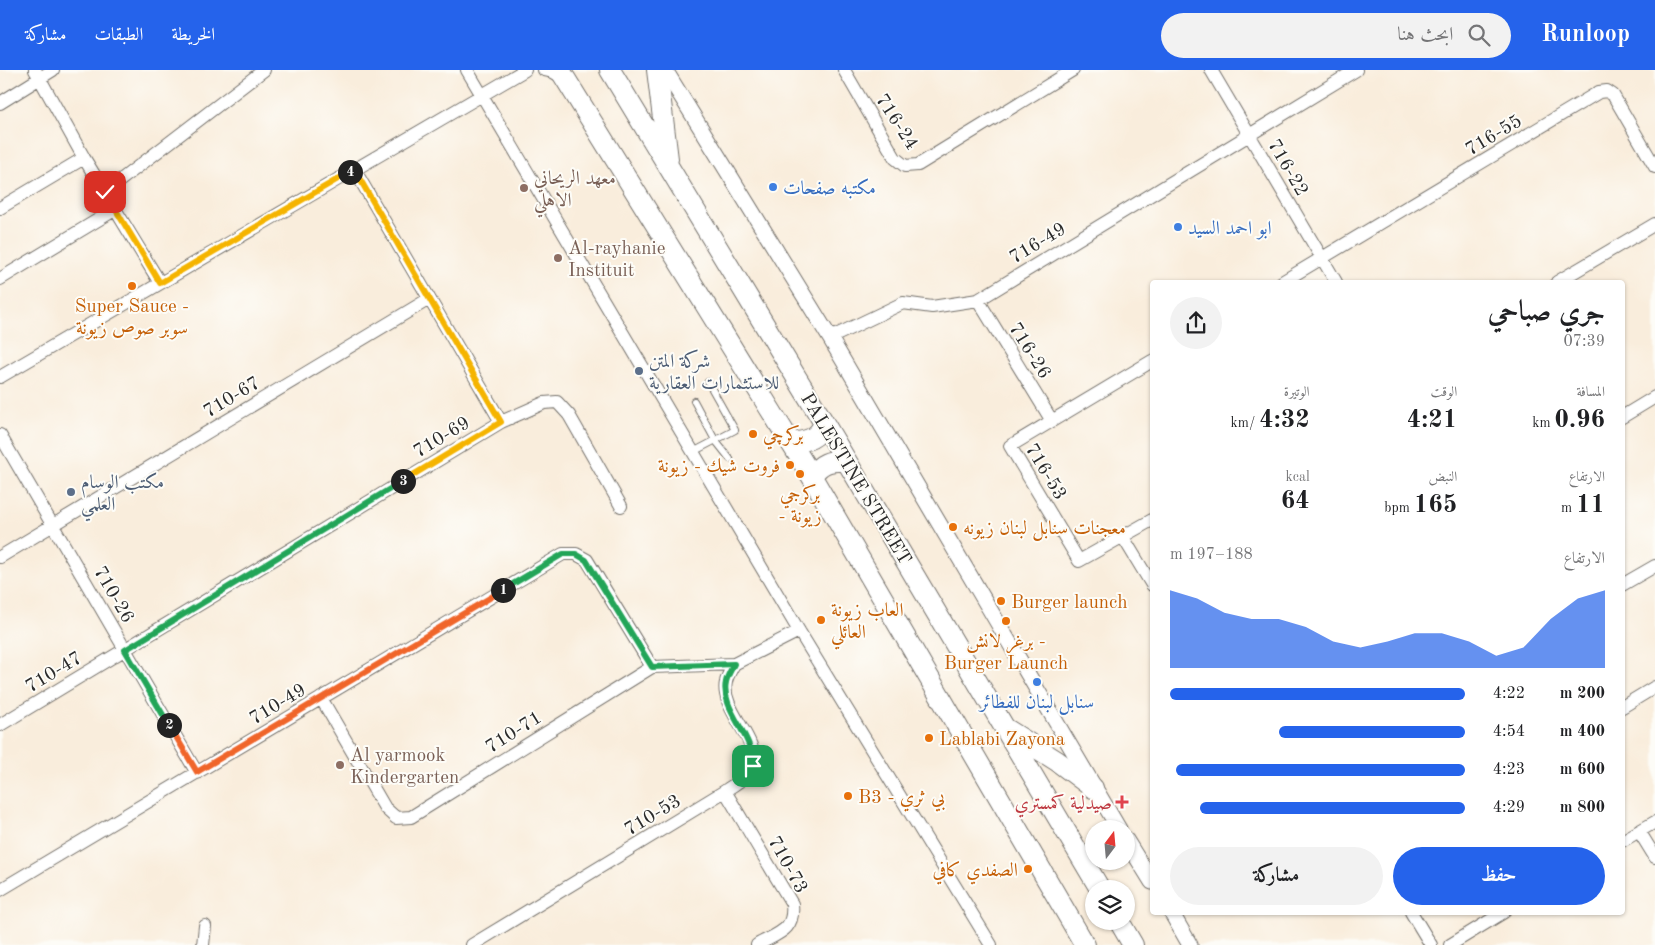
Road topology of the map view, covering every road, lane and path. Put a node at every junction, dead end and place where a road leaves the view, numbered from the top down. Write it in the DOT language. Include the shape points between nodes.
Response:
graph roads {
  1 [pos="53,70"];
  2 [pos="264,70"];
  3 [pos="467,70"];
  4 [pos="521,70"];
  5 [pos="544,70"];
  6 [pos="610,70"];
  7 [pos="657,70"];
  8 [pos="665,70"];
  9 [pos="844,70"];
  10 [pos="1073,70"];
  11 [pos="1211,70"];
  12 [pos="1356,70"];
  13 [pos="37,74"];
  14 [pos="562,74"];
  15 [pos="482,94"];
  16 [pos="0,103"];
  17 [pos="1249,135"];
  18 [pos="84,158"];
  19 [pos="1655,167"];
  20 [pos="670,168"];
  21 [pos="354,169"];
  22 [pos="105,192"];
  23 [pos="0,208"];
  24 [pos="116,209"];
  25 [pos="1655,224"];
  26 [pos="1322,259"];
  27 [pos="0,279"];
  28 [pos="1285,280"];
  29 [pos="1335,280"];
  30 [pos="1560,280"];
  31 [pos="160,283"];
  32 [pos="429,300"];
  33 [pos="978,300"];
  34 [pos="830,338"];
  35 [pos="1150,361"];
  36 [pos="0,378"];
  37 [pos="708,382"];
  38 [pos="1655,398"];
  39 [pos="694,401"];
  40 [pos="1625,415"];
  41 [pos="1052,421"];
  42 [pos="501,422"];
  43 [pos="824,423"];
  44 [pos="0,435"];
  45 [pos="715,440"];
  46 [pos="791,443"];
  47 [pos="693,452"];
  48 [pos="730,460"];
  49 [pos="846,461"];
  50 [pos="812,477"];
  51 [pos="621,506"];
  52 [pos="1150,521"];
  53 [pos="52,525"];
  54 [pos="1123,537"];
  55 [pos="0,557"];
  56 [pos="1655,566"];
  57 [pos="1150,582"];
  58 [pos="1625,583"];
  59 [pos="799,631"];
  60 [pos="125,650"];
  61 [pos="734,664"];
  62 [pos="652,667"];
  63 [pos="1655,688"];
  64 [pos="321,698"];
  65 [pos="1625,704"];
  66 [pos="0,725"];
  67 [pos="1005,728"];
  68 [pos="197,772"];
  69 [pos="1093,788"];
  70 [pos="725,791"];
  71 [pos="1113,820"];
  72 [pos="1655,822"];
  73 [pos="1639,831"];
  74 [pos="1625,839"];
  75 [pos="1135,852"];
  76 [pos="1655,857"];
  77 [pos="1150,873"];
  78 [pos="1095,880"];
  79 [pos="0,890"];
  80 [pos="1173,915"];
  81 [pos="1413,915"];
  82 [pos="1499,915"];
  83 [pos="206,926"];
  84 [pos="1125,930"];
  85 [pos="203,945"];
  86 [pos="472,945"];
  87 [pos="757,945"];
  88 [pos="991,945"];
  89 [pos="1085,945"];
  90 [pos="1134,945"];
  91 [pos="1190,945"];
  92 [pos="1431,945"];
  93 [pos="1450,945"];
  1 -- 13 [label="street"];
  2 -- 22 [label="street"];
  3 -- 15 [label="street"];
  4 -- 15 [label="street"];
  5 -- 14 [label="street"];
  6 -- 20 [label="main road, PALESTINE STREET"];
  7 -- 20 [label="main road"];
  8 -- 34 [label="street"];
  9 -- 10 [label="street, 716-24" via="895,158 906,166 918,165"];
  11 -- 17 [label="street, 716-22"];
  12 -- 17 [label="street, 716-49"];
  13 -- 16 [label="street"];
  13 -- 18 [label="street"];
  14 -- 46 [label="main road, PALESTINE STREET"];
  15 -- 21 [label="street"];
  15 -- 47 [label="street"];
  17 -- 26 [label="street, 716-22"];
  17 -- 33 [label="street, 716-49"];
  18 -- 22 [label="street"];
  18 -- 23 [label="street"];
  19 -- 26 [label="street, 716-55" via="1613,95 1607,91 1599,92"];
  20 -- 43 [label="main road, PALESTINE STREET"];
  21 -- 31 [label="street"];
  21 -- 32 [label="street, 710-69"];
  22 -- 24 [label="street"];
  24 -- 27 [label="street"];
  24 -- 31 [label="street"];
  25 -- 30 [label="street"];
  26 -- 28 [label="street"];
  26 -- 29 [label="street, 716-22"];
  31 -- 36 [label="street"];
  32 -- 42 [label="street, 710-69"];
  32 -- 53 [label="street, 710-67"];
  33 -- 34 [label="street, 716-49" via="932,307 902,302"];
  33 -- 41 [label="street, 716-26"];
  34 -- 69 [label="street"];
  35 -- 41 [label="street, 716-53"];
  37 -- 45 [label="lane" via="735,430"];
  38 -- 40 [label="street"];
  39 -- 45 [label="lane"];
  41 -- 54 [label="street, 716-53" via="1010,446 1079,561"];
  42 -- 51 [label="street" via="544,403 557,402 569,415"];
  42 -- 60 [label="street, 710-69"];
  43 -- 46 [label="main road" via="821,432 813,438"];
  43 -- 49 [label="main road, PALESTINE STREET"];
  44 -- 53 [label="street, 710-26"];
  45 -- 47 [label="lane"];
  45 -- 48 [label="lane"];
  46 -- 50 [label="main road, PALESTINE STREET"];
  47 -- 59 [label="street"];
  49 -- 50 [label="main road" via="822,464"];
  49 -- 67 [label="main road, PALESTINE STREET"];
  50 -- 89 [label="main road, PALESTINE STREET"];
  52 -- 54 [label="street, 716-53"];
  53 -- 55 [label="street, 710-67"];
  53 -- 60 [label="street, 710-26"];
  54 -- 57 [label="street"];
  56 -- 58 [label="street"];
  59 -- 61 [label="street"];
  59 -- 88 [label="street"];
  60 -- 66 [label="street, 710-47"];
  60 -- 68 [label="street, 710-26"];
  61 -- 62 [label="street"];
  61 -- 70 [label="street, 710-53" via="726,682 726,698 754,755 748,774"];
  62 -- 64 [label="street, 710-49" via="586,560 576,554 563,554"];
  62 -- 64 [label="street, 710-71" via="411,816 396,818 385,808"];
  63 -- 65 [label="street"];
  64 -- 68 [label="street, 710-49"];
  67 -- 69 [label="main road"];
  67 -- 78 [label="main road, PALESTINE STREET"];
  68 -- 79 [label="street, 710-49"];
  69 -- 71 [label="street"];
  70 -- 86 [label="street, 710-53"];
  70 -- 87 [label="street, 710-73" via="792,904 794,917 787,927"];
  72 -- 73 [label="street"];
  73 -- 74 [label="street"];
  73 -- 76 [label="street"];
  75 -- 77 [label="street"];
  80 -- 91 [label="street"];
  81 -- 92 [label="street"];
  82 -- 93 [label="street"];
  83 -- 85 [label="street"];
  84 -- 90 [label="main road"];
}
